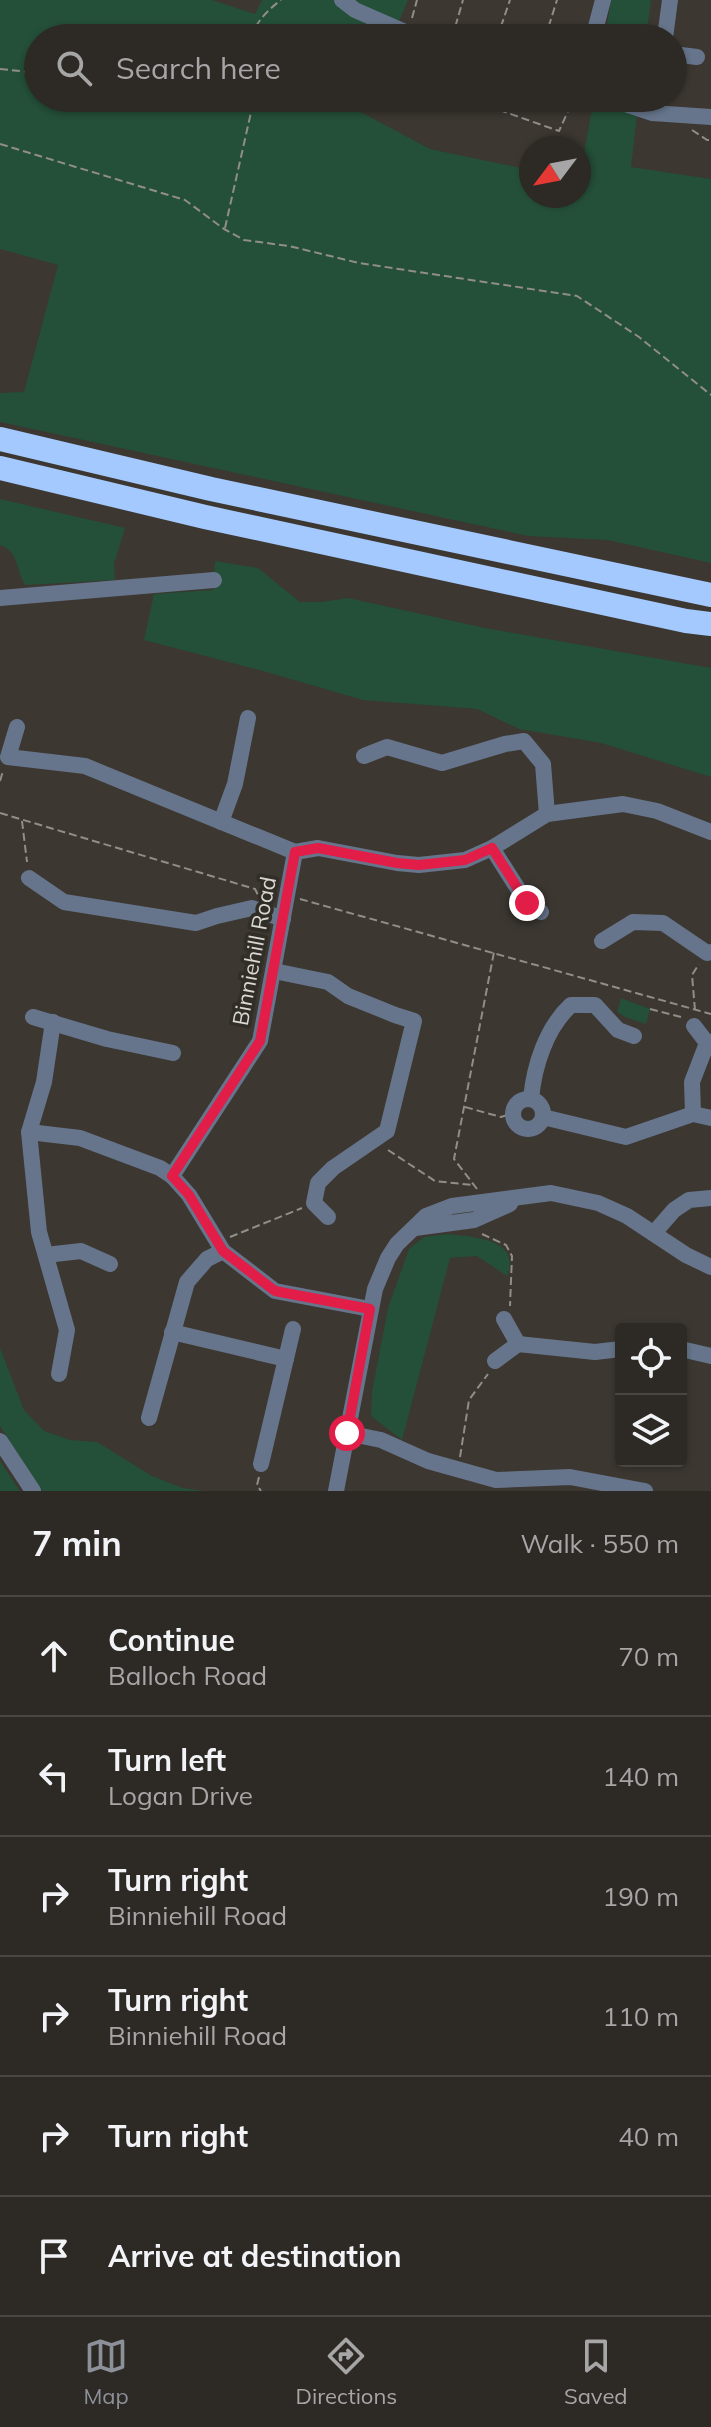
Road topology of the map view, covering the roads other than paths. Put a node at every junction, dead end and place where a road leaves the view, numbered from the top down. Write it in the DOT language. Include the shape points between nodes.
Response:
graph roads {
  1 [pos="342,0"];
  2 [pos="603,0"];
  3 [pos="670,0"];
  4 [pos="387,24"];
  5 [pos="597,24"];
  6 [pos="667,24"];
  7 [pos="687,56"];
  8 [pos="697,57"];
  9 [pos="649,112"];
  10 [pos="711,117"];
  11 [pos="0,439"];
  12 [pos="0,468"];
  13 [pos="214,580"];
  14 [pos="711,595"];
  15 [pos="0,598"];
  16 [pos="711,624"];
  17 [pos="248,718"];
  18 [pos="17,727"];
  19 [pos="364,756"];
  20 [pos="547,814"];
  21 [pos="221,822"];
  22 [pos="711,832"];
  23 [pos="492,848"];
  24 [pos="295,852"];
  25 [pos="29,878"];
  26 [pos="541,912"];
  27 [pos="276,916"];
  28 [pos="602,941"];
  29 [pos="709,953"];
  30 [pos="274,971"];
  31 [pos="33,1017"];
  32 [pos="697,1019"];
  33 [pos="53,1022"];
  34 [pos="634,1036"];
  35 [pos="709,1043"];
  36 [pos="173,1053"];
  37 [pos="531,1099"];
  38 [pos="693,1114"];
  39 [pos="543,1117"];
  40 [pos="711,1118"];
  41 [pos="29,1132"];
  42 [pos="172,1176"];
  43 [pos="522,1198"];
  44 [pos="711,1198"];
  45 [pos="328,1217"];
  46 [pos="415,1228"];
  47 [pos="654,1233"];
  48 [pos="221,1246"];
  49 [pos="46,1255"];
  50 [pos="110,1264"];
  51 [pos="711,1267"];
  52 [pos="370,1309"];
  53 [pos="507,1323"];
  54 [pos="293,1329"];
  55 [pos="172,1332"];
  56 [pos="518,1344"];
  57 [pos="615,1350"];
  58 [pos="687,1350"];
  59 [pos="711,1356"];
  60 [pos="499,1357"];
  61 [pos="286,1359"];
  62 [pos="59,1374"];
  63 [pos="149,1418"];
  64 [pos="347,1433"];
  65 [pos="0,1441"];
  66 [pos="261,1464"];
  67 [pos="495,1486"];
  68 [pos="33,1491"];
  69 [pos="336,1491"];
  70 [pos="645,1491"];
  1 -- 4 [label="street"];
  2 -- 5 [label="street"];
  3 -- 6 [label="street"];
  7 -- 8 [label="street"];
  9 -- 10 [label="street"];
  11 -- 14 [label="highway"];
  12 -- 16 [label="highway"];
  13 -- 15 [label="street"];
  17 -- 21 [label="street" via="235,784"];
  18 -- 21 [label="street, Binniehill Road" via="8,757 85,766"];
  19 -- 20 [label="street" via="387,747 442,763 524,741 543,764"];
  20 -- 22 [label="street, Binniehill Road" via="623,804"];
  20 -- 23 [label="street, Binniehill Road"];
  21 -- 24 [label="street, Binniehill Road"];
  23 -- 24 [label="street, Binniehill Road" via="465,860 419,865 318,848"];
  23 -- 26 [label="street" via="527,903"];
  24 -- 27 [label="street, Binniehill Road" via="287,895"];
  25 -- 27 [label="street" via="64,902 196,923 252,908"];
  27 -- 30 [label="street, Binniehill Road"];
  28 -- 29 [label="street" via="633,922 663,923"];
  30 -- 42 [label="street, Binniehill Road" via="260,1041"];
  30 -- 45 [label="street" via="328,982 348,996 414,1021 387,1131 318,1183 314,1203"];
  31 -- 33 [label="street"];
  32 -- 35 [label="street"];
  33 -- 36 [label="street"];
  33 -- 41 [label="street"];
  34 -- 37 [label="street" via="618,1030 595,1005 571,1005 549,1034"];
  35 -- 38 [label="street" via="692,1082"];
  37 -- 39 [label="street" via="541,1106"];
  37 -- 39 [label="street" via="519,1102 513,1113 518,1125 536,1127"];
  38 -- 39 [label="street" via="626,1137"];
  38 -- 40 [label="street"];
  41 -- 42 [label="street" via="80,1138"];
  41 -- 49 [label="street"];
  42 -- 48 [label="street"];
  43 -- 46 [label="street" via="474,1220"];
  43 -- 46 [label="street" via="452,1206 426,1216"];
  43 -- 47 [label="street" via="551,1193 598,1203"];
  44 -- 47 [label="street" via="689,1200"];
  46 -- 52 [label="street" via="388,1258"];
  47 -- 51 [label="street"];
  48 -- 52 [label="street" via="275,1291"];
  48 -- 55 [label="street" via="187,1282"];
  49 -- 50 [label="street" via="81,1251"];
  49 -- 62 [label="street" via="67,1330"];
  52 -- 64 [label="street"];
  53 -- 56 [label="street"];
  54 -- 61 [label="street"];
  55 -- 61 [label="street"];
  55 -- 63 [label="street"];
  56 -- 57 [label="street"];
  56 -- 60 [label="street"];
  58 -- 59 [label="street"];
  61 -- 66 [label="street"];
  64 -- 67 [label="street" via="381,1440"];
  64 -- 69 [label="street"];
  65 -- 68 [label="street"];
  67 -- 70 [label="street" via="570,1477"];
}
